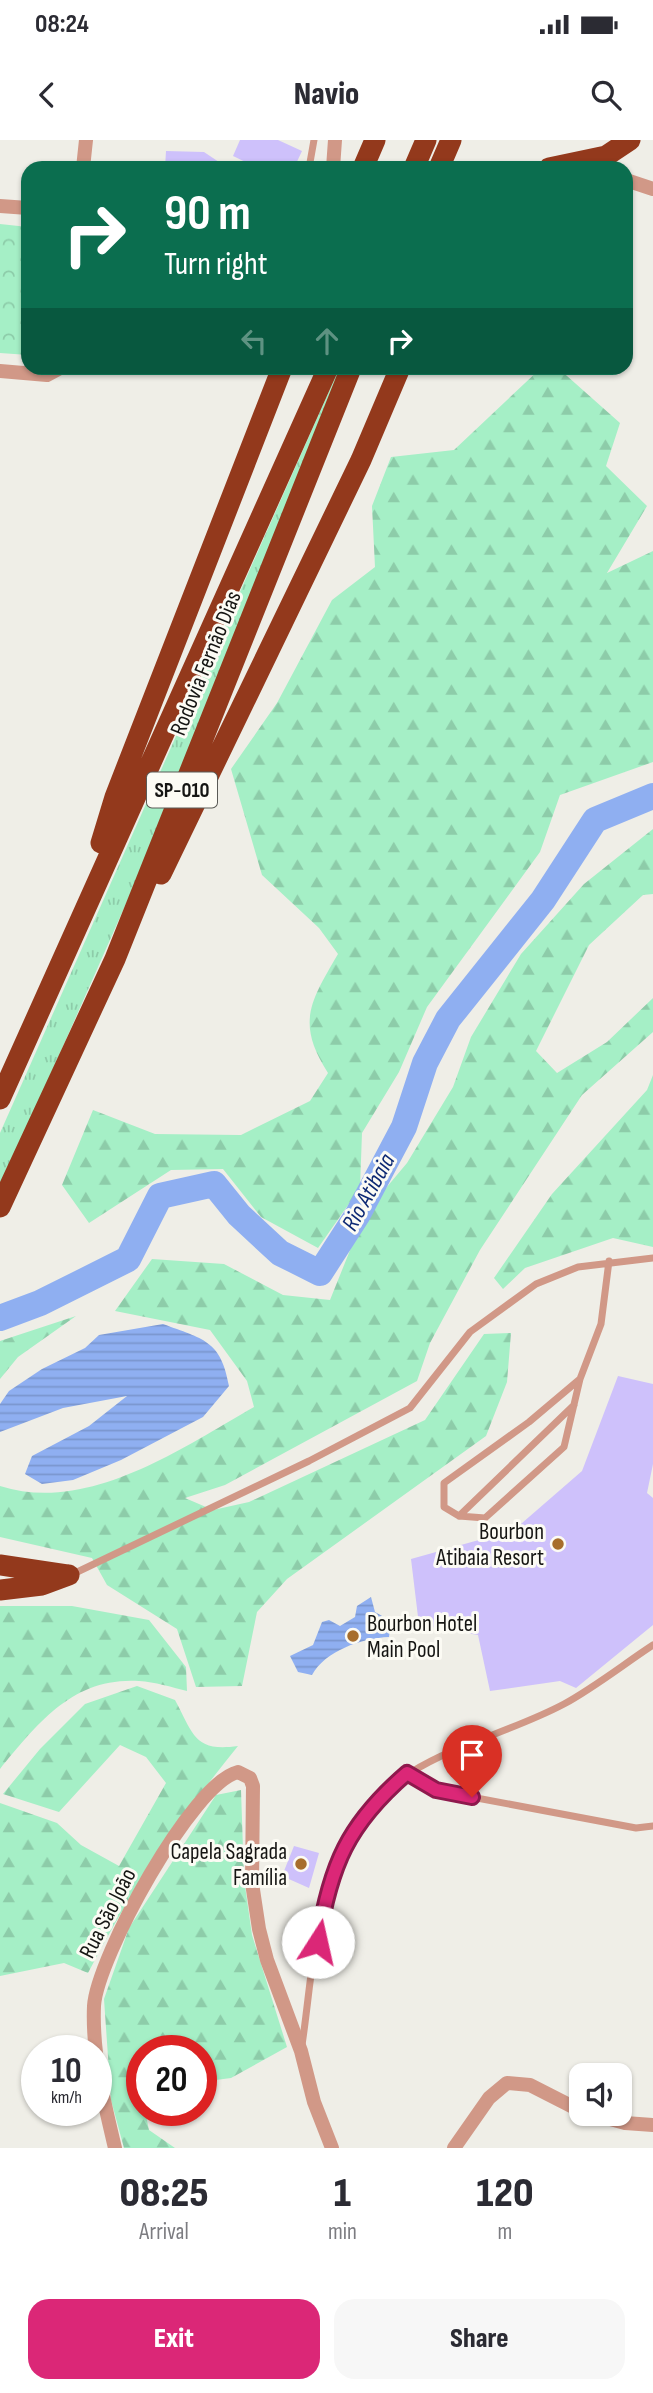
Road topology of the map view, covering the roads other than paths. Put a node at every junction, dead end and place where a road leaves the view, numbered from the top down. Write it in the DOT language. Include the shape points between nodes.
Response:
graph roads {
  1 [pos="86,140"];
  2 [pos="314,140"];
  3 [pos="335,140"];
  4 [pos="375,140"];
  5 [pos="426,140"];
  6 [pos="451,140"];
  7 [pos="630,140"];
  8 [pos="84,161"];
  9 [pos="310,161"];
  10 [pos="334,161"];
  11 [pos="366,161"];
  12 [pos="417,161"];
  13 [pos="442,161"];
  14 [pos="582,161"];
  15 [pos="633,182"];
  16 [pos="653,189"];
  17 [pos="0,206"];
  18 [pos="21,208"];
  19 [pos="0,371"];
  20 [pos="21,373"];
  21 [pos="279,375"];
  22 [pos="325,375"];
  23 [pos="348,375"];
  24 [pos="397,375"];
  25 [pos="70,938"];
  26 [pos="115,959"];
  27 [pos="0,1100"];
  28 [pos="0,1207"];
  29 [pos="653,1258"];
  30 [pos="610,1261"];
  31 [pos="580,1379"];
  32 [pos="574,1405"];
  33 [pos="459,1516"];
  34 [pos="0,1565"];
  35 [pos="69,1576"];
  36 [pos="0,1590"];
  37 [pos="653,1645"];
  38 [pos="407,1773"];
  39 [pos="653,1826"];
  40 [pos="301,2052"];
  41 [pos="569,2105"];
  42 [pos="632,2124"];
  43 [pos="653,2125"];
  44 [pos="114,2148"];
  45 [pos="332,2148"];
  46 [pos="454,2148"];
  1 -- 8 [label="street"];
  2 -- 9 [label="lane"];
  3 -- 10 [label="street"];
  4 -- 11 [label="highway"];
  5 -- 12 [label="highway"];
  6 -- 13 [label="highway"];
  7 -- 14 [label="highway" via="606,156"];
  15 -- 16 [label="street"];
  17 -- 18 [label="street"];
  19 -- 20 [label="street"];
  21 -- 25 [label="highway" via="115,797"];
  22 -- 25 [label="highway, Rodovia Fernão Dias / SP-010"];
  23 -- 26 [label="highway, Rodovia Fernão Dias / SP-010"];
  24 -- 26 [label="highway" via="179,841"];
  25 -- 27 [label="highway, Rodovia Fernão Dias / SP-010"];
  26 -- 28 [label="highway, Rodovia Fernão Dias / SP-010"];
  29 -- 30 [label="lane"];
  30 -- 31 [label="lane" via="601,1324"];
  30 -- 35 [label="lane" via="578,1267 536,1284 470,1332 410,1408"];
  31 -- 32 [label="lane"];
  31 -- 33 [label="lane" via="444,1483 444,1507"];
  32 -- 33 [label="lane"];
  32 -- 33 [label="lane" via="564,1447 485,1518"];
  34 -- 35 [label="highway"];
  35 -- 36 [label="highway"];
  37 -- 38 [label="lane" via="565,1703"];
  38 -- 39 [label="lane" via="450,1793 636,1828"];
  38 -- 40 [label="lane" via="373,1802 344,1849 322,1915"];
  40 -- 44 [label="street, Rua São João" via="264,1950 253,1883 253,1786 250,1778 238,1772 222,1778 193,1810 113,1942 100,1976 95,2027 100,2083"];
  40 -- 45 [label="street"];
  41 -- 46 [label="street" via="530,2085 507,2083"];
  42 -- 43 [label="street"];
}
